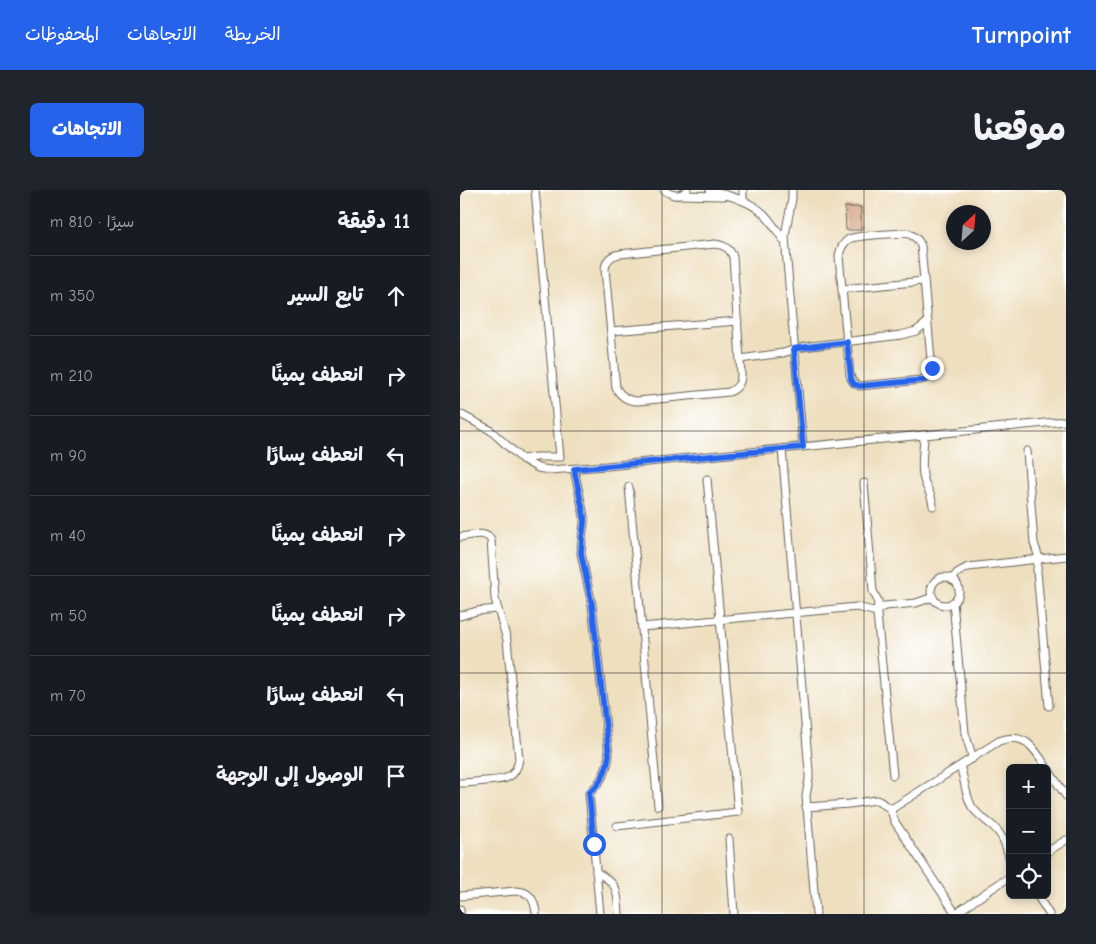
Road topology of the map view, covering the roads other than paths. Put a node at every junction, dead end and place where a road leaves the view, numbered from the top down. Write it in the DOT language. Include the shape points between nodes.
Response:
graph roads {
  1 [pos="535,190"];
  2 [pos="664,190"];
  3 [pos="710,190"];
  4 [pos="743,190"];
  5 [pos="792,190"];
  6 [pos="685,192"];
  7 [pos="729,196"];
  8 [pos="743,201"];
  9 [pos="785,243"];
  10 [pos="924,281"];
  11 [pos="842,289"];
  12 [pos="738,322"];
  13 [pos="928,322"];
  14 [pos="611,331"];
  15 [pos="847,342"];
  16 [pos="794,349"];
  17 [pos="740,359"];
  18 [pos="460,414"];
  19 [pos="1066,421"];
  20 [pos="924,435"];
  21 [pos="803,447"];
  22 [pos="782,449"];
  23 [pos="1027,452"];
  24 [pos="549,457"];
  25 [pos="522,459"];
  26 [pos="547,469"];
  27 [pos="574,469"];
  28 [pos="707,479"];
  29 [pos="864,483"];
  30 [pos="629,487"];
  31 [pos="934,506"];
  32 [pos="460,537"];
  33 [pos="1066,556"];
  34 [pos="1038,559"];
  35 [pos="952,580"];
  36 [pos="932,598"];
  37 [pos="953,602"];
  38 [pos="497,609"];
  39 [pos="877,610"];
  40 [pos="796,612"];
  41 [pos="460,616"];
  42 [pos="719,620"];
  43 [pos="642,627"];
  44 [pos="1049,706"];
  45 [pos="972,759"];
  46 [pos="1044,764"];
  47 [pos="960,766"];
  48 [pos="1051,774"];
  49 [pos="892,775"];
  50 [pos="460,783"];
  51 [pos="1066,796"];
  52 [pos="658,806"];
  53 [pos="806,807"];
  54 [pos="890,808"];
  55 [pos="617,826"];
  56 [pos="729,839"];
  57 [pos="1066,840"];
  58 [pos="1051,849"];
  59 [pos="1008,854"];
  60 [pos="596,872"];
  61 [pos="1006,880"];
  62 [pos="460,896"];
  63 [pos="1039,899"];
  64 [pos="460,909"];
  65 [pos="460,914"];
  66 [pos="536,914"];
  67 [pos="600,914"];
  68 [pos="619,914"];
  69 [pos="734,914"];
  70 [pos="816,914"];
  71 [pos="956,914"];
  72 [pos="1049,914"];
  1 -- 24 [label="street" via="560,457"];
  2 -- 6 [label="street" via="674,196"];
  3 -- 7 [label="street"];
  4 -- 8 [label="street"];
  5 -- 9 [label="street"];
  6 -- 7 [label="street"];
  7 -- 8 [label="street"];
  8 -- 9 [label="street" via="764,215"];
  9 -- 16 [label="street"];
  10 -- 11 [label="street"];
  10 -- 11 [label="street" via="921,246 915,236 904,233 854,237 845,242 840,251"];
  10 -- 13 [label="street"];
  11 -- 15 [label="street"];
  12 -- 14 [label="street"];
  12 -- 14 [label="street" via="733,256 726,247 716,244 610,257 606,269"];
  12 -- 17 [label="street"];
  13 -- 15 [label="street" via="901,335"];
  13 -- 15 [label="street" via="932,368 924,380 864,386 854,384"];
  14 -- 17 [label="street" via="616,388 623,397 634,401 732,391 740,383"];
  15 -- 16 [label="street"];
  16 -- 17 [label="street"];
  16 -- 21 [label="street"];
  18 -- 25 [label="street" via="490,430"];
  19 -- 20 [label="street"];
  20 -- 21 [label="street"];
  20 -- 31 [label="street" via="923,477"];
  21 -- 22 [label="street"];
  22 -- 27 [label="street"];
  22 -- 40 [label="street"];
  23 -- 34 [label="street"];
  24 -- 25 [label="street"];
  24 -- 26 [label="street"];
  25 -- 26 [label="street"];
  26 -- 27 [label="street"];
  27 -- 60 [label="street" via="584,516 581,553 592,605 609,755 603,776 589,793"];
  28 -- 42 [label="street"];
  29 -- 39 [label="street"];
  30 -- 43 [label="street"];
  32 -- 38 [label="street" via="482,534 490,538"];
  33 -- 34 [label="street"];
  34 -- 35 [label="street" via="968,567"];
  34 -- 44 [label="street"];
  35 -- 36 [label="street" via="942,578 936,581 932,587"];
  35 -- 37 [label="street" via="959,591"];
  36 -- 37 [label="street" via="944,605"];
  36 -- 39 [label="street"];
  37 -- 45 [label="street" via="965,733"];
  38 -- 41 [label="street" via="477,610"];
  38 -- 50 [label="street" via="507,640 517,766 506,778"];
  39 -- 40 [label="street" via="857,607"];
  39 -- 49 [label="street"];
  40 -- 42 [label="street"];
  40 -- 53 [label="street" via="810,771"];
  42 -- 43 [label="street"];
  42 -- 55 [label="street" via="738,812"];
  43 -- 52 [label="street"];
  45 -- 46 [label="street" via="999,741 1015,738 1030,744"];
  45 -- 47 [label="street"];
  47 -- 54 [label="street"];
  47 -- 59 [label="street" via="971,805 999,832"];
  48 -- 51 [label="street"];
  53 -- 54 [label="street" via="876,800"];
  53 -- 70 [label="street"];
  54 -- 71 [label="street" via="895,822"];
  56 -- 69 [label="street"];
  57 -- 58 [label="street"];
  60 -- 67 [label="street"];
  60 -- 68 [label="street" via="615,885"];
  61 -- 71 [label="street"];
  62 -- 66 [label="street" via="523,891 533,898"];
  63 -- 72 [label="street"];
  64 -- 65 [label="street"];
}
